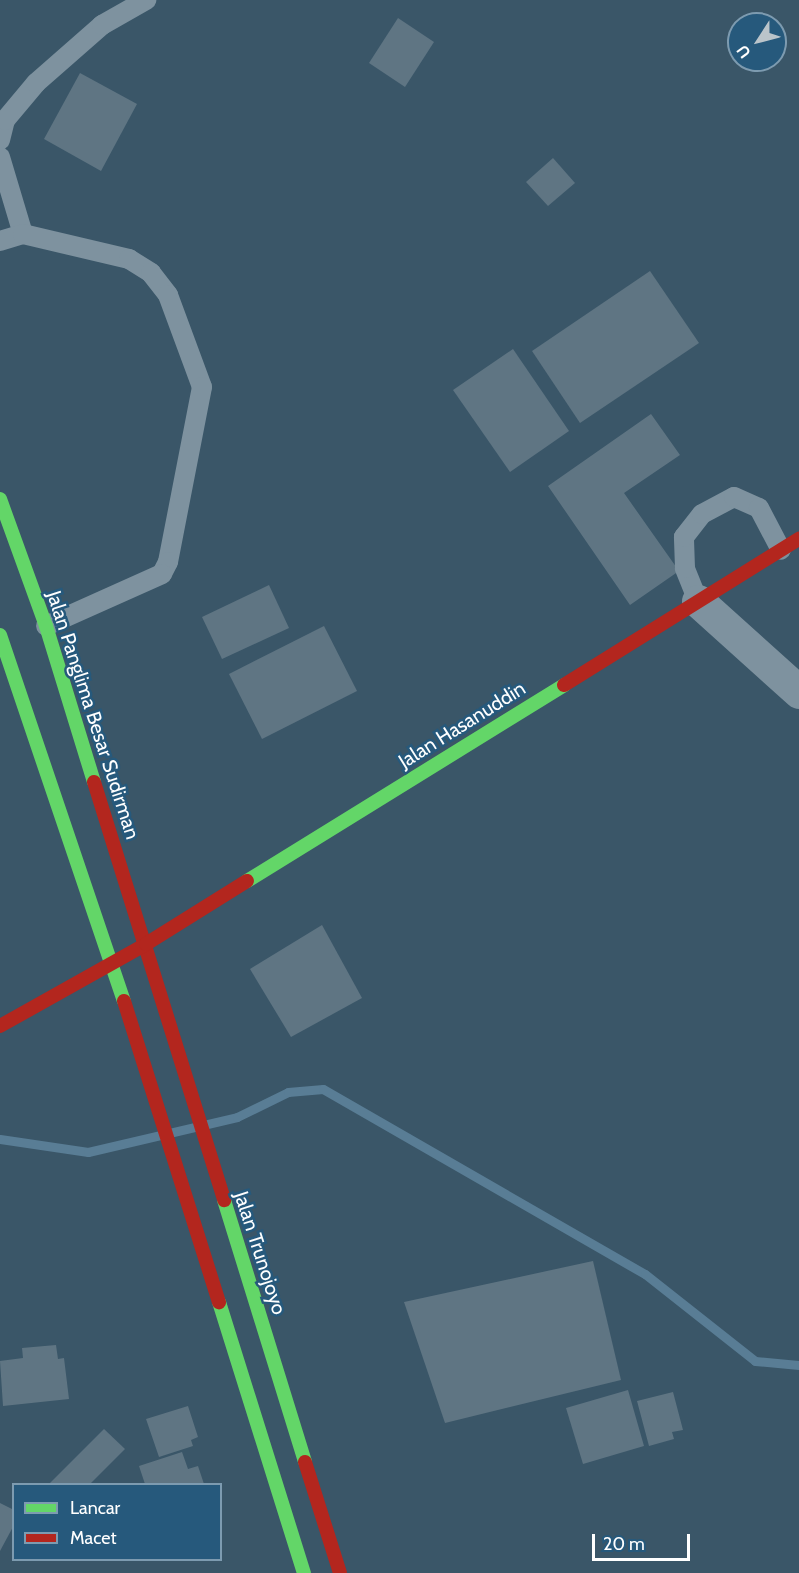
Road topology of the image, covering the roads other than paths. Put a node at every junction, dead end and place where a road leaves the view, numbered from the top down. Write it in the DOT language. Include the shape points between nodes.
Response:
graph roads {
  1 [pos="146,0"];
  2 [pos="0,140"];
  3 [pos="0,157"];
  4 [pos="23,234"];
  5 [pos="0,241"];
  6 [pos="0,499"];
  7 [pos="799,539"];
  8 [pos="781,550"];
  9 [pos="698,601"];
  10 [pos="46,626"];
  11 [pos="0,635"];
  12 [pos="799,692"];
  13 [pos="146,944"];
  14 [pos="112,963"];
  15 [pos="0,1026"];
  16 [pos="304,1573"];
  17 [pos="340,1573"];
  1 -- 2 [label="lane" via="102,25 36,83 5,120"];
  3 -- 4 [label="lane"];
  4 -- 5 [label="lane"];
  4 -- 10 [label="lane" via="129,259 151,273 168,295 202,387 168,562 162,574"];
  6 -- 10 [label="main road, Jalan Panglima Besar Sudirman"];
  7 -- 8 [label="main road, Jalan Hasanuddin"];
  8 -- 9 [label="main road, Jalan Hasanuddin"];
  8 -- 9 [label="lane" via="759,508 734,497 702,514 684,537 685,568"];
  9 -- 12 [label="street"];
  9 -- 13 [label="main road, Jalan Hasanuddin"];
  10 -- 13 [label="main road, Jalan Panglima Besar Sudirman"];
  11 -- 14 [label="main road"];
  13 -- 14 [label="main road, Jalan Hasanuddin"];
  13 -- 17 [label="main road, Jalan Trunojoyo"];
  14 -- 15 [label="main road, Jalan Hasanuddin"];
  14 -- 16 [label="main road"];
}
